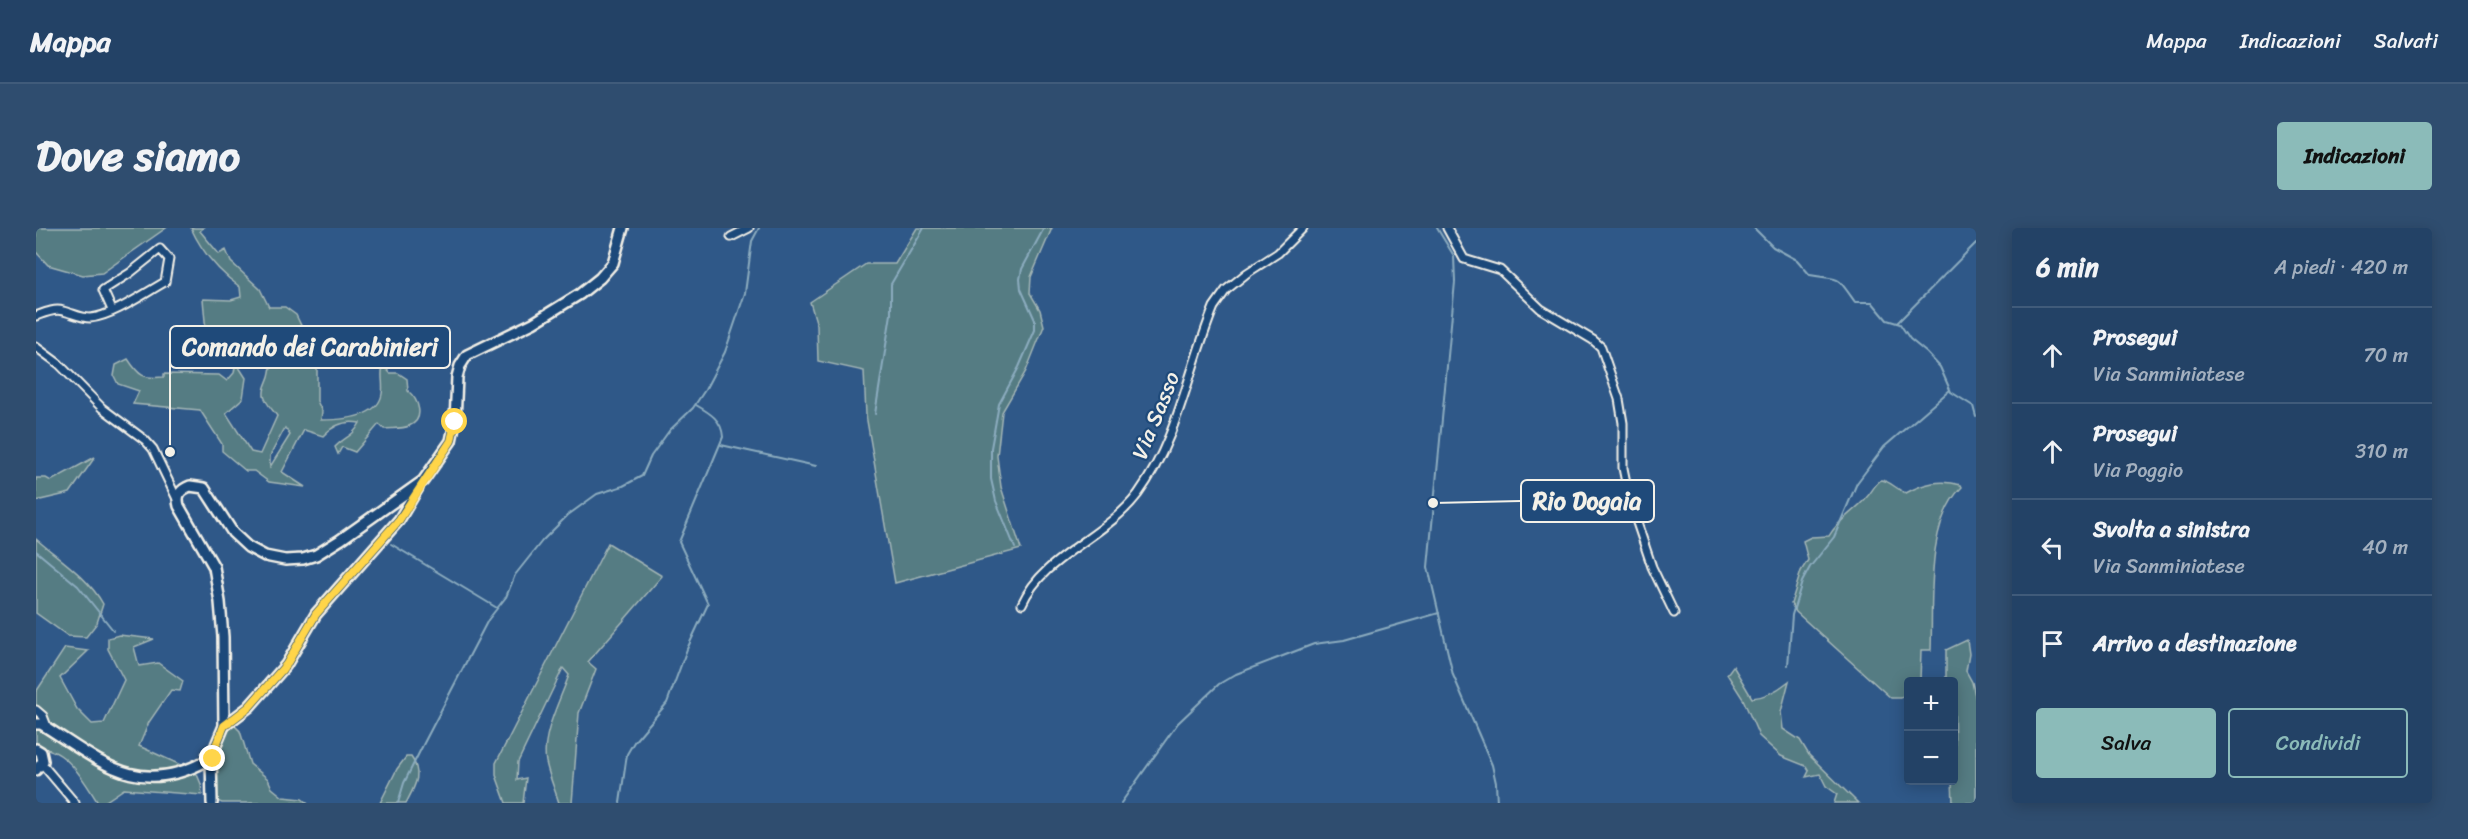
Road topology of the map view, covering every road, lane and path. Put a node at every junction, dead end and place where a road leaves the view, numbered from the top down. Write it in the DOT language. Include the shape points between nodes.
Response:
graph roads {
  1 [pos="623,228"];
  2 [pos="749,228"];
  3 [pos="1303,228"];
  4 [pos="1447,228"];
  5 [pos="732,237"];
  6 [pos="112,310"];
  7 [pos="36,316"];
  8 [pos="36,347"];
  9 [pos="423,481"];
  10 [pos="177,499"];
  11 [pos="1022,604"];
  12 [pos="1674,613"];
  13 [pos="36,710"];
  14 [pos="36,724"];
  15 [pos="224,726"];
  16 [pos="48,729"];
  17 [pos="36,748"];
  18 [pos="209,760"];
  19 [pos="39,767"];
  20 [pos="75,803"];
  21 [pos="212,803"];
  1 -- 9 [label="main road" via="616,257 600,278 533,323 467,354 457,377 451,441"];
  2 -- 5 [label="street"];
  3 -- 11 [label="street, Via Sasso" via="1278,253 1226,290 1214,308 1161,458 1136,496 1105,526 1041,575"];
  4 -- 12 [label="street" via="1464,258 1500,270 1541,309 1601,347 1619,399 1623,468 1630,502 1652,567"];
  6 -- 6 [label="street" via="103,290 160,249 169,259 165,282"];
  6 -- 7 [label="street" via="84,318 57,310"];
  8 -- 10 [label="street" via="59,364 102,408 145,440"];
  9 -- 10 [label="main road" via="316,555 294,560 274,558 248,547 227,526 204,488 190,486"];
  9 -- 15 [label="main road" via="399,520 316,614 286,665 249,707"];
  10 -- 15 [label="main road" via="214,567 223,637"];
  13 -- 16 [label="street"];
  14 -- 16 [label="main road"];
  15 -- 18 [label="main road"];
  16 -- 18 [label="main road" via="79,751 138,777 189,770"];
  17 -- 19 [label="main road" via="43,756"];
  18 -- 21 [label="main road"];
  19 -- 20 [label="street"];
}
